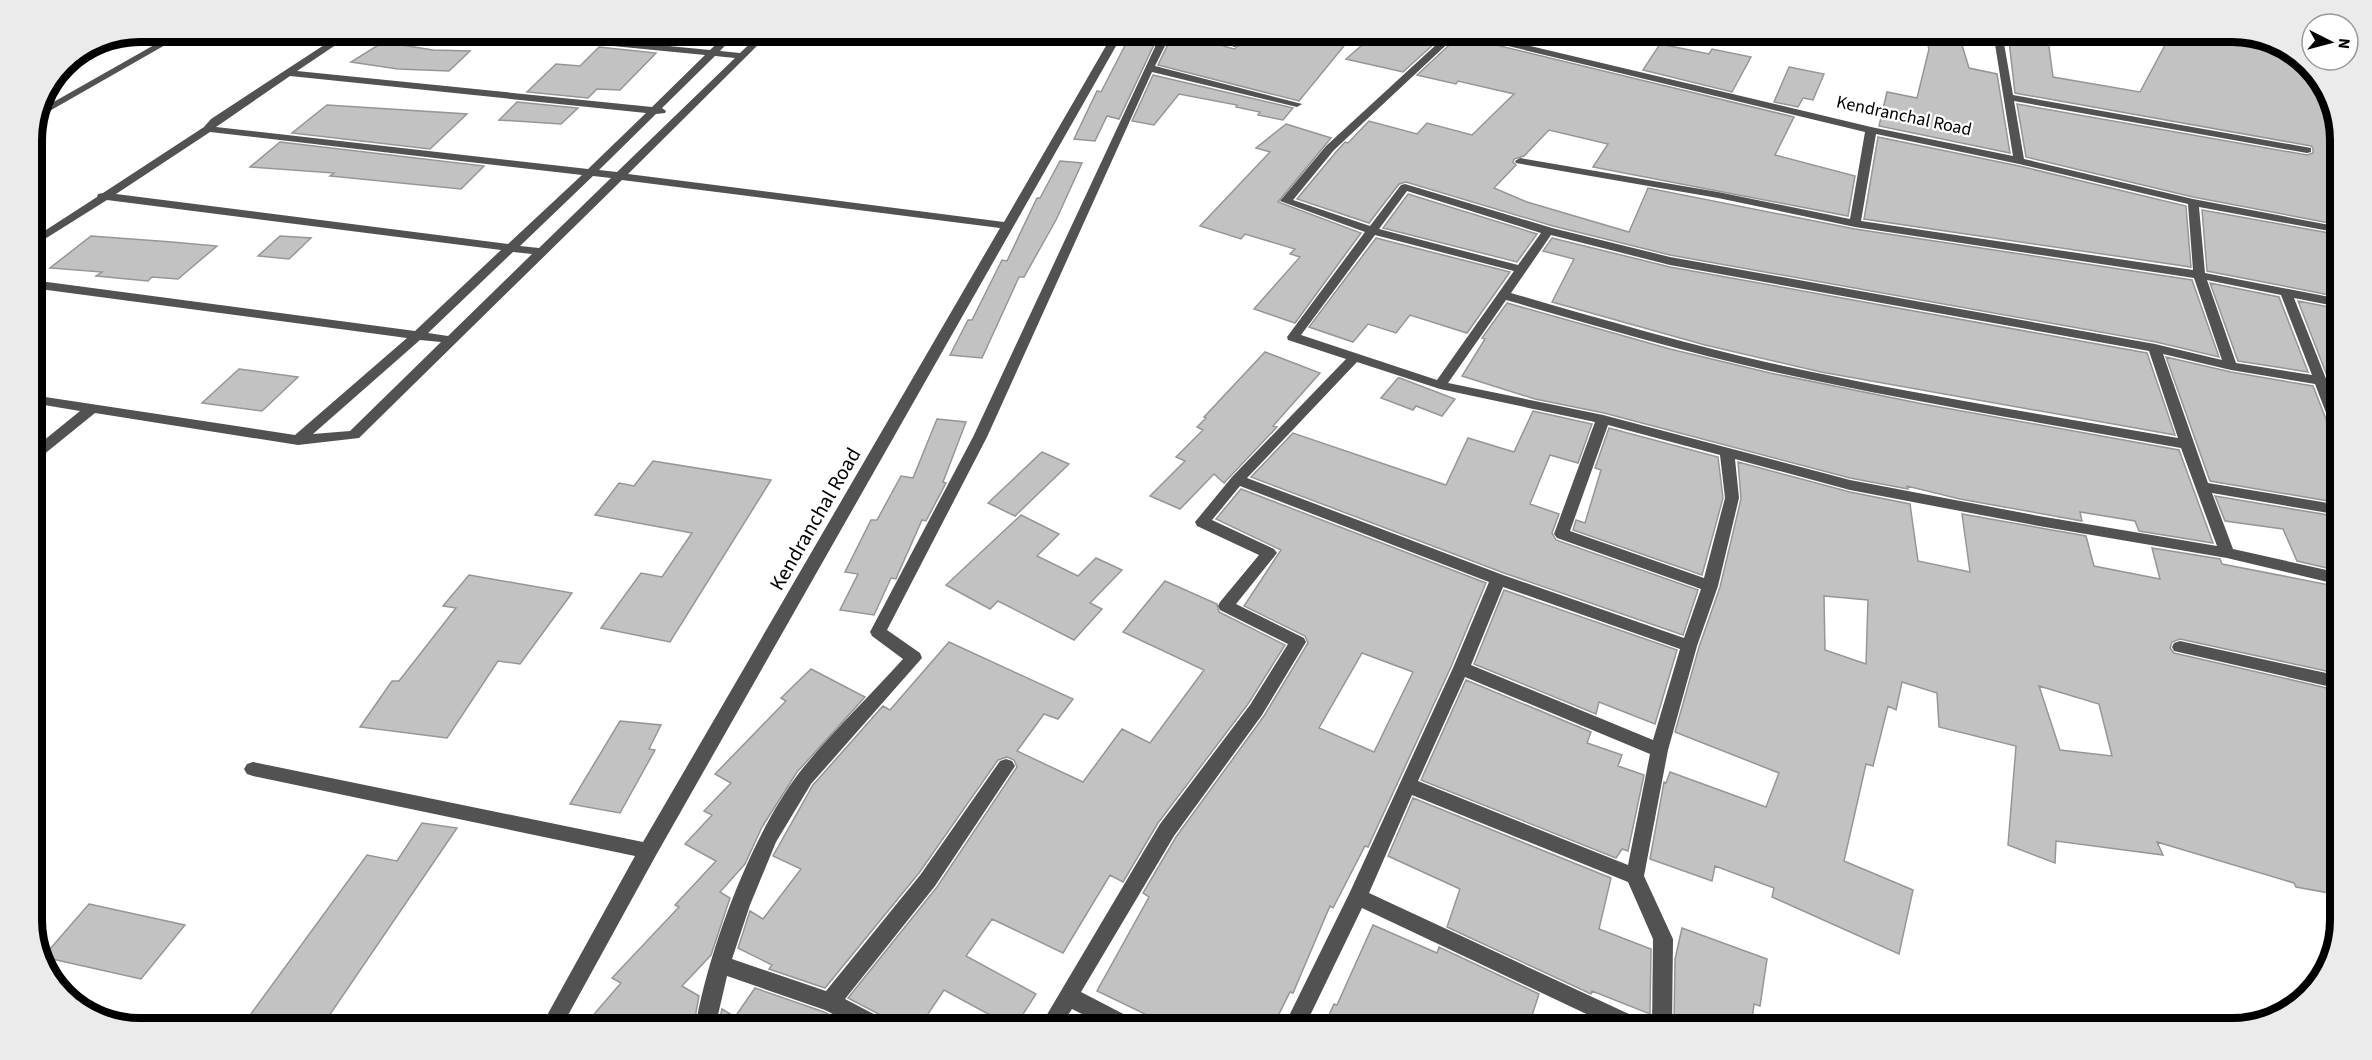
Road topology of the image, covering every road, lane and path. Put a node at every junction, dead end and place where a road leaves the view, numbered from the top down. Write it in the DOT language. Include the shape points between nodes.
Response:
graph roads {
  1 [pos="166,42"];
  2 [pos="335,42"];
  3 [pos="595,42"];
  4 [pos="723,42"];
  5 [pos="757,42"];
  6 [pos="1113,42"];
  7 [pos="1162,42"];
  8 [pos="1444,42"];
  9 [pos="1526,42"];
  10 [pos="2000,42"];
  11 [pos="710,54"];
  12 [pos="742,56"];
  13 [pos="1149,68"];
  14 [pos="288,73"];
  15 [pos="2008,98"];
  16 [pos="1297,104"];
  17 [pos="46,110"];
  18 [pos="654,111"];
  19 [pos="683,114"];
  20 [pos="208,129"];
  21 [pos="1871,130"];
  22 [pos="2307,150"];
  23 [pos="1520,160"];
  24 [pos="2019,161"];
  25 [pos="590,173"];
  26 [pos="619,176"];
  27 [pos="102,196"];
  28 [pos="2193,202"];
  29 [pos="1855,224"];
  30 [pos="1008,226"];
  31 [pos="2330,228"];
  32 [pos="1373,231"];
  33 [pos="1548,231"];
  34 [pos="42,237"];
  35 [pos="509,249"];
  36 [pos="542,252"];
  37 [pos="1520,269"];
  38 [pos="2199,275"];
  39 [pos="42,285"];
  40 [pos="2286,292"];
  41 [pos="1503,295"];
  42 [pos="2330,301"];
  43 [pos="417,336"];
  44 [pos="452,340"];
  45 [pos="2155,348"];
  46 [pos="1355,357"];
  47 [pos="2231,366"];
  48 [pos="2322,381"];
  49 [pos="1440,385"];
  50 [pos="42,401"];
  51 [pos="2330,403"];
  52 [pos="91,409"];
  53 [pos="1604,419"];
  54 [pos="298,440"];
  55 [pos="2187,444"];
  56 [pos="42,449"];
  57 [pos="1727,452"];
  58 [pos="1237,480"];
  59 [pos="2204,487"];
  60 [pos="2330,508"];
  61 [pos="2227,553"];
  62 [pos="2330,577"];
  63 [pos="1498,579"];
  64 [pos="1710,586"];
  65 [pos="1689,646"];
  66 [pos="2180,647"];
  67 [pos="1461,668"];
  68 [pos="2330,681"];
  69 [pos="1659,750"];
  70 [pos="1006,766"];
  71 [pos="253,769"];
  72 [pos="1407,785"];
  73 [pos="648,851"];
  74 [pos="1635,876"];
  75 [pos="1358,897"];
  76 [pos="720,964"];
  77 [pos="1068,996"];
  78 [pos="830,1002"];
  79 [pos="556,1018"];
  80 [pos="708,1018"];
  81 [pos="860,1018"];
  82 [pos="1055,1018"];
  83 [pos="1109,1018"];
  84 [pos="1298,1018"];
  85 [pos="1614,1018"];
  86 [pos="1662,1018"];
  1 -- 17 [label="street"];
  2 -- 14 [label="street"];
  3 -- 11 [label="street"];
  4 -- 11 [label="street"];
  5 -- 12 [label="street"];
  6 -- 30 [label="street, Kendranchal Road"];
  7 -- 13 [label="street"];
  8 -- 32 [label="street" via="1329,148 1286,201"];
  9 -- 21 [label="street, Kendranchal Road"];
  10 -- 15 [label="street"];
  11 -- 12 [label="street"];
  11 -- 18 [label="street"];
  12 -- 19 [label="street"];
  13 -- 16 [label="street"];
  13 -- 76 [label="street" via="980,437 878,632 914,658 805,779 769,838"];
  14 -- 18 [label="street"];
  14 -- 20 [label="street"];
  15 -- 22 [label="street"];
  15 -- 24 [label="street"];
  18 -- 19 [label="street"];
  18 -- 25 [label="street"];
  19 -- 26 [label="street"];
  20 -- 25 [label="street"];
  20 -- 27 [label="street"];
  21 -- 24 [label="street, Kendranchal Road"];
  21 -- 29 [label="street"];
  23 -- 29 [label="street"];
  24 -- 28 [label="street, Kendranchal Road"];
  25 -- 26 [label="street"];
  25 -- 35 [label="street"];
  26 -- 30 [label="street"];
  26 -- 36 [label="street"];
  27 -- 34 [label="street"];
  27 -- 35 [label="street"];
  28 -- 31 [label="street, Kendranchal Road"];
  28 -- 38 [label="street"];
  29 -- 38 [label="street"];
  30 -- 73 [label="street, Kendranchal Road"];
  32 -- 33 [label="street" via="1405,187"];
  32 -- 37 [label="street"];
  32 -- 46 [label="street" via="1293,338"];
  33 -- 37 [label="street"];
  33 -- 45 [label="street" via="1681,264"];
  35 -- 36 [label="street"];
  35 -- 43 [label="street"];
  36 -- 44 [label="street"];
  37 -- 41 [label="street"];
  38 -- 40 [label="street"];
  38 -- 47 [label="street"];
  39 -- 43 [label="street"];
  40 -- 42 [label="street"];
  40 -- 48 [label="street"];
  41 -- 49 [label="street"];
  41 -- 55 [label="street" via="1770,367"];
  43 -- 44 [label="street"];
  43 -- 54 [label="street"];
  44 -- 54 [label="street" via="354,435"];
  45 -- 47 [label="street"];
  45 -- 55 [label="street"];
  46 -- 49 [label="street"];
  46 -- 58 [label="street"];
  47 -- 48 [label="street"];
  48 -- 51 [label="street"];
  49 -- 53 [label="street"];
  50 -- 52 [label="street"];
  52 -- 54 [label="street"];
  52 -- 56 [label="street"];
  53 -- 57 [label="street"];
  53 -- 64 [label="street" via="1562,534"];
  55 -- 59 [label="street"];
  57 -- 61 [label="street" via="1850,485"];
  57 -- 64 [label="street" via="1732,498"];
  58 -- 63 [label="street"];
  58 -- 77 [label="street" via="1202,522 1269,553 1226,606 1298,642 1256,710 1167,830"];
  59 -- 60 [label="street"];
  59 -- 61 [label="street"];
  61 -- 62 [label="street"];
  63 -- 65 [label="street"];
  63 -- 67 [label="street"];
  64 -- 65 [label="street"];
  65 -- 69 [label="street"];
  66 -- 68 [label="street"];
  67 -- 69 [label="street"];
  67 -- 72 [label="street"];
  69 -- 74 [label="street"];
  70 -- 78 [label="street" via="928,880"];
  71 -- 73 [label="street"];
  72 -- 74 [label="street"];
  72 -- 75 [label="street"];
  73 -- 79 [label="street, Kendranchal Road"];
  74 -- 86 [label="street" via="1663,939"];
  75 -- 84 [label="street"];
  75 -- 85 [label="street"];
  76 -- 78 [label="street"];
  76 -- 80 [label="street"];
  77 -- 82 [label="street"];
  77 -- 83 [label="street"];
  78 -- 81 [label="street"];
}
